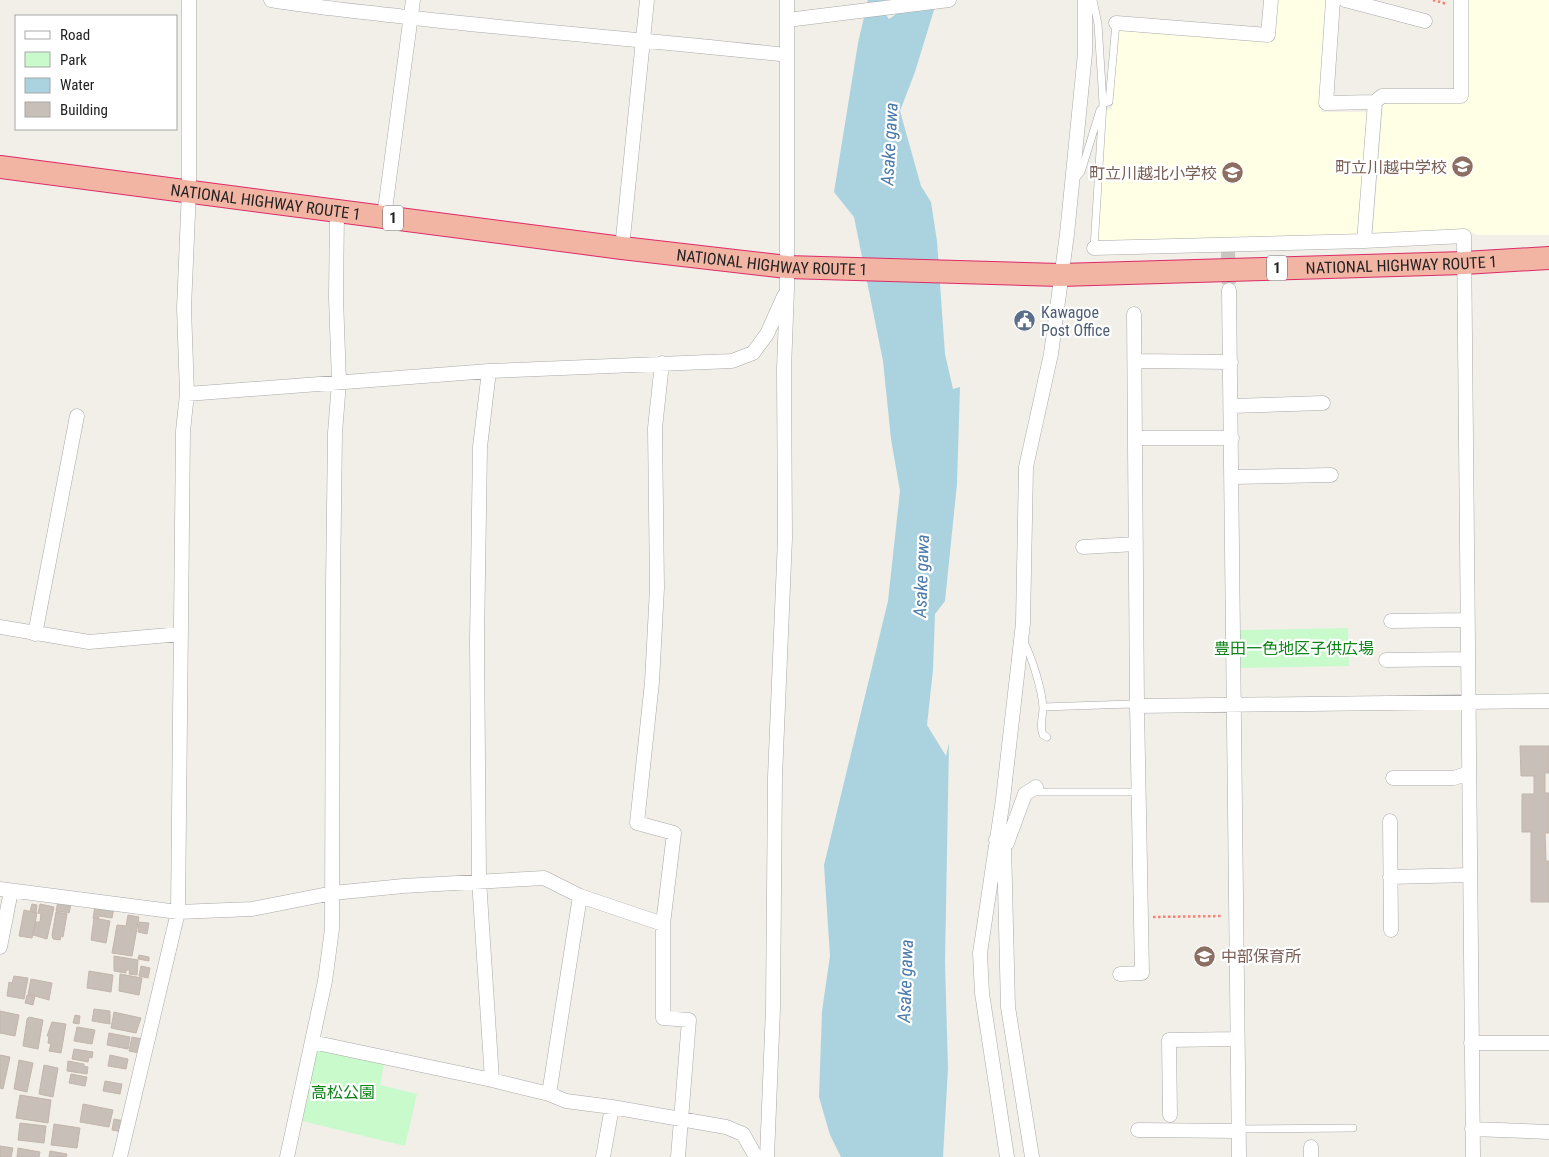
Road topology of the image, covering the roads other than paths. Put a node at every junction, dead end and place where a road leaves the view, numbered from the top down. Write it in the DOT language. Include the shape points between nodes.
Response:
graph roads {
  1 [pos="189,0"];
  2 [pos="271,0"];
  3 [pos="413,0"];
  4 [pos="647,0"];
  5 [pos="788,0"];
  6 [pos="949,0"];
  7 [pos="1085,0"];
  8 [pos="1093,0"];
  9 [pos="1271,0"];
  10 [pos="1333,0"];
  11 [pos="1345,0"];
  12 [pos="1461,0"];
  13 [pos="412,18"];
  14 [pos="787,20"];
  15 [pos="1426,21"];
  16 [pos="1116,23"];
  17 [pos="642,39"];
  18 [pos="786,55"];
  19 [pos="1375,102"];
  20 [pos="1103,103"];
  21 [pos="0,167"];
  22 [pos="1071,182"];
  23 [pos="189,190"];
  24 [pos="337,211"];
  25 [pos="384,217"];
  26 [pos="1364,241"];
  27 [pos="622,248"];
  28 [pos="1094,248"];
  29 [pos="1549,258"];
  30 [pos="1464,263"];
  31 [pos="1060,275"];
  32 [pos="787,278"];
  33 [pos="1229,290"];
  34 [pos="1134,314"];
  35 [pos="1135,361"];
  36 [pos="1231,362"];
  37 [pos="662,363"];
  38 [pos="488,371"];
  39 [pos="339,382"];
  40 [pos="187,394"];
  41 [pos="1323,403"];
  42 [pos="1231,406"];
  43 [pos="77,416"];
  44 [pos="1135,438"];
  45 [pos="1232,438"];
  46 [pos="1331,475"];
  47 [pos="1232,477"];
  48 [pos="1136,544"];
  49 [pos="1083,547"];
  50 [pos="1467,620"];
  51 [pos="1391,621"];
  52 [pos="0,628"];
  53 [pos="35,634"];
  54 [pos="181,634"];
  55 [pos="1022,637"];
  56 [pos="1468,659"];
  57 [pos="1386,660"];
  58 [pos="1549,701"];
  59 [pos="1468,702"];
  60 [pos="1234,704"];
  61 [pos="1137,706"];
  62 [pos="1043,707"];
  63 [pos="1047,737"];
  64 [pos="1469,773"];
  65 [pos="1393,778"];
  66 [pos="1036,790"];
  67 [pos="1138,792"];
  68 [pos="1390,820"];
  69 [pos="1000,843"];
  70 [pos="1470,875"];
  71 [pos="1390,877"];
  72 [pos="479,880"];
  73 [pos="6,890"];
  74 [pos="333,893"];
  75 [pos="580,896"];
  76 [pos="178,912"];
  77 [pos="663,924"];
  78 [pos="1391,930"];
  79 [pos="0,948"];
  80 [pos="1120,974"];
  81 [pos="1237,1039"];
  82 [pos="312,1042"];
  83 [pos="1471,1043"];
  84 [pos="1549,1043"];
  85 [pos="492,1080"];
  86 [pos="549,1094"];
  87 [pos="612,1107"];
  88 [pos="1170,1116"];
  89 [pos="682,1119"];
  90 [pos="1353,1128"];
  91 [pos="1472,1129"];
  92 [pos="1138,1130"];
  93 [pos="1238,1130"];
  94 [pos="1549,1132"];
  95 [pos="120,1157"];
  96 [pos="287,1157"];
  97 [pos="603,1157"];
  98 [pos="678,1157"];
  99 [pos="756,1157"];
  100 [pos="766,1157"];
  101 [pos="1007,1157"];
  102 [pos="1032,1157"];
  103 [pos="1238,1157"];
  104 [pos="1473,1157"];
  1 -- 23 [label="street"];
  2 -- 13 [label="street"];
  3 -- 13 [label="street"];
  4 -- 17 [label="street"];
  5 -- 14 [label="street"];
  6 -- 14 [label="street"];
  7 -- 22 [label="street" via="1084,53"];
  8 -- 20 [label="lane" via="1098,24"];
  9 -- 16 [label="street" via="1268,35"];
  10 -- 19 [label="street" via="1326,103"];
  11 -- 15 [label="street"];
  12 -- 19 [label="street" via="1461,96 1382,96"];
  13 -- 17 [label="street" via="565,35"];
  13 -- 25 [label="street"];
  14 -- 18 [label="street"];
  16 -- 20 [label="lane" via="1109,102"];
  17 -- 18 [label="street"];
  17 -- 27 [label="street"];
  18 -- 32 [label="street"];
  19 -- 26 [label="street"];
  20 -- 22 [label="lane" via="1081,172"];
  20 -- 28 [label="lane"];
  21 -- 23 [label="highway, NATIONAL HIGHWAY ROUTE 1 / 1"];
  22 -- 31 [label="street"];
  23 -- 24 [label="highway, NATIONAL HIGHWAY ROUTE 1 / 1"];
  23 -- 40 [label="street" via="184,308"];
  24 -- 25 [label="highway, NATIONAL HIGHWAY ROUTE 1 / 1"];
  24 -- 39 [label="street"];
  25 -- 27 [label="highway, NATIONAL HIGHWAY ROUTE 1 / 1"];
  26 -- 28 [label="street"];
  26 -- 30 [label="street" via="1464,236"];
  27 -- 32 [label="highway, NATIONAL HIGHWAY ROUTE 1 / 1"];
  29 -- 30 [label="highway, NATIONAL HIGHWAY ROUTE 1 / 1"];
  30 -- 31 [label="highway, NATIONAL HIGHWAY ROUTE 1 / 1"];
  30 -- 50 [label="street"];
  31 -- 32 [label="highway, NATIONAL HIGHWAY ROUTE 1 / 1" via="813,268"];
  31 -- 55 [label="street" via="1051,354 1026,467"];
  32 -- 37 [label="street" via="766,334 754,353 732,361"];
  32 -- 100 [label="street" via="785,538 775,777 773,1008"];
  33 -- 36 [label="street"];
  34 -- 35 [label="street"];
  35 -- 36 [label="street"];
  35 -- 44 [label="street"];
  36 -- 42 [label="street"];
  37 -- 38 [label="street"];
  37 -- 77 [label="street" via="655,428 657,588 652,682 638,823 674,833"];
  38 -- 39 [label="street"];
  38 -- 72 [label="street" via="480,447 477,641"];
  39 -- 40 [label="street"];
  39 -- 74 [label="street" via="335,432 333,586"];
  40 -- 54 [label="street" via="183,431"];
  41 -- 42 [label="street"];
  42 -- 45 [label="street"];
  43 -- 53 [label="street"];
  44 -- 45 [label="street"];
  44 -- 48 [label="street"];
  45 -- 47 [label="street"];
  46 -- 47 [label="street"];
  47 -- 60 [label="street"];
  48 -- 49 [label="street"];
  48 -- 61 [label="street"];
  50 -- 51 [label="street"];
  50 -- 56 [label="street"];
  52 -- 53 [label="street"];
  53 -- 54 [label="street" via="89,642"];
  54 -- 76 [label="street"];
  55 -- 62 [label="lane"];
  55 -- 69 [label="street"];
  56 -- 57 [label="street"];
  56 -- 59 [label="street"];
  58 -- 59 [label="street"];
  59 -- 60 [label="street"];
  59 -- 64 [label="street"];
  60 -- 61 [label="street"];
  60 -- 81 [label="street"];
  61 -- 62 [label="lane"];
  61 -- 67 [label="street"];
  62 -- 63 [label="lane" via="1041,730"];
  64 -- 65 [label="street" via="1454,778"];
  64 -- 70 [label="street"];
  66 -- 67 [label="lane"];
  66 -- 69 [label="street" via="1025,794 1007,843"];
  67 -- 80 [label="street" via="1142,973"];
  68 -- 71 [label="street"];
  69 -- 101 [label="street" via="980,953 980,973"];
  69 -- 102 [label="street" via="1008,1007"];
  70 -- 71 [label="street"];
  70 -- 83 [label="street"];
  71 -- 78 [label="street"];
  72 -- 74 [label="street"];
  72 -- 75 [label="street" via="544,878"];
  72 -- 85 [label="street"];
  73 -- 76 [label="street"];
  73 -- 79 [label="street"];
  74 -- 76 [label="street" via="252,910"];
  74 -- 82 [label="street" via="332,929"];
  75 -- 77 [label="street"];
  75 -- 86 [label="street"];
  76 -- 95 [label="street"];
  77 -- 89 [label="street" via="663,1018 689,1020"];
  81 -- 88 [label="street" via="1170,1040"];
  81 -- 93 [label="street"];
  82 -- 85 [label="street"];
  82 -- 96 [label="street"];
  83 -- 84 [label="street"];
  83 -- 91 [label="street"];
  85 -- 86 [label="street"];
  86 -- 87 [label="street" via="566,1101"];
  87 -- 89 [label="street"];
  87 -- 97 [label="street"];
  89 -- 98 [label="street"];
  89 -- 99 [label="street" via="743,1134"];
  90 -- 93 [label="lane"];
  91 -- 94 [label="street"];
  91 -- 104 [label="street"];
  92 -- 93 [label="street"];
  93 -- 103 [label="street"];
}
